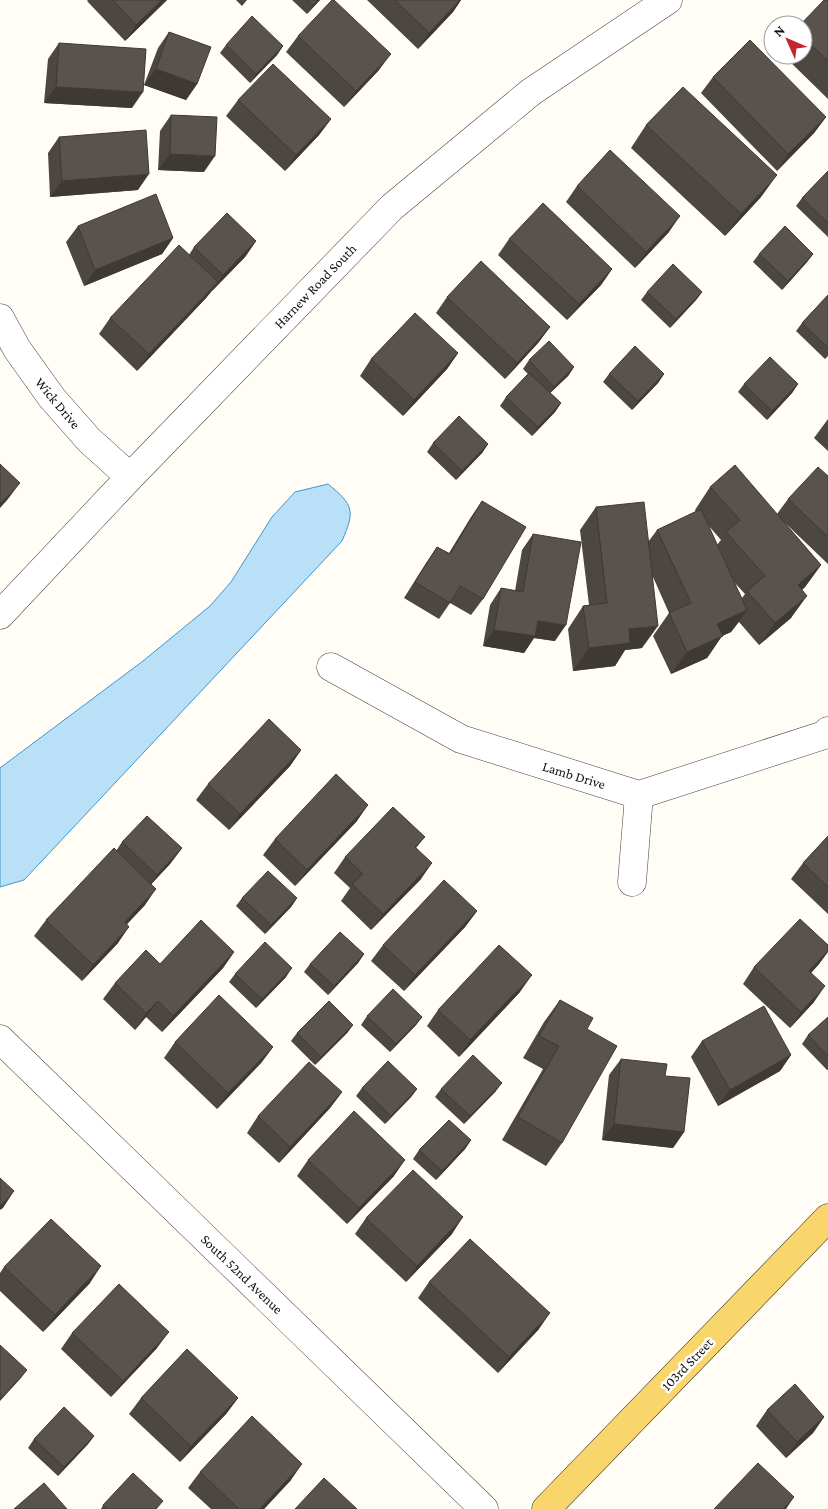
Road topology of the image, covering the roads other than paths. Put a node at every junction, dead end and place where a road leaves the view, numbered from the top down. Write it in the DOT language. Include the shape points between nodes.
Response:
graph roads {
  1 [pos="668,0"];
  2 [pos="0,318"];
  3 [pos="130,477"];
  4 [pos="0,615"];
  5 [pos="331,667"];
  6 [pos="828,731"];
  7 [pos="639,795"];
  8 [pos="632,882"];
  9 [pos="0,1038"];
  10 [pos="828,1218"];
  11 [pos="484,1509"];
  12 [pos="546,1509"];
  1 -- 3 [label="street, Harnew Road South" via="531,92 392,207"];
  2 -- 3 [label="street, Wick Drive" via="16,349 52,398 89,440"];
  3 -- 4 [label="street, Harnew Road South"];
  5 -- 7 [label="street, Lamb Drive" via="461,739"];
  6 -- 7 [label="street" via="824,735"];
  7 -- 8 [label="street"];
  9 -- 11 [label="street, South 52nd Avenue"];
  10 -- 12 [label="main road, 103rd Street"];
}
